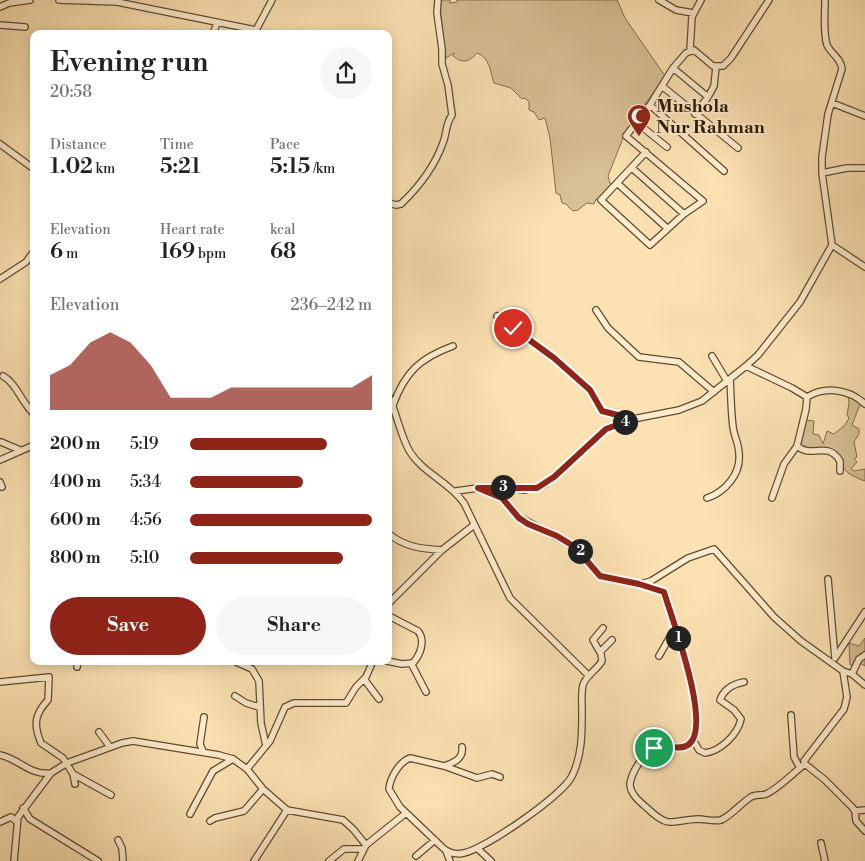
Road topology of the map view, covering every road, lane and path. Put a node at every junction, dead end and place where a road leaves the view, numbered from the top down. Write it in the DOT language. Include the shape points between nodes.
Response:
graph roads {
  1 [pos="30,0"];
  2 [pos="59,0"];
  3 [pos="272,0"];
  4 [pos="438,0"];
  5 [pos="659,0"];
  6 [pos="701,0"];
  7 [pos="769,0"];
  8 [pos="825,0"];
  9 [pos="0,7"];
  10 [pos="693,13"];
  11 [pos="217,23"];
  12 [pos="0,25"];
  13 [pos="25,28"];
  14 [pos="214,30"];
  15 [pos="247,30"];
  16 [pos="256,30"];
  17 [pos="690,50"];
  18 [pos="716,67"];
  19 [pos="673,68"];
  20 [pos="662,86"];
  21 [pos="708,97"];
  22 [pos="832,103"];
  23 [pos="650,104"];
  24 [pos="695,114"];
  25 [pos="865,116"];
  26 [pos="636,122"];
  27 [pos="0,144"];
  28 [pos="667,147"];
  29 [pos="738,148"];
  30 [pos="646,152"];
  31 [pos="30,166"];
  32 [pos="632,168"];
  33 [pos="865,168"];
  34 [pos="724,171"];
  35 [pos="822,173"];
  36 [pos="617,183"];
  37 [pos="392,204"];
  38 [pos="684,214"];
  39 [pos="667,228"];
  40 [pos="832,246"];
  41 [pos="30,258"];
  42 [pos="865,267"];
  43 [pos="0,279"];
  44 [pos="596,310"];
  45 [pos="497,316"];
  46 [pos="454,346"];
  47 [pos="712,356"];
  48 [pos="746,366"];
  49 [pos="3,376"];
  50 [pos="728,380"];
  51 [pos="714,392"];
  52 [pos="807,397"];
  53 [pos="865,404"];
  54 [pos="393,405"];
  55 [pos="30,410"];
  56 [pos="633,419"];
  57 [pos="1,442"];
  58 [pos="30,446"];
  59 [pos="797,446"];
  60 [pos="20,450"];
  61 [pos="0,460"];
  62 [pos="840,471"];
  63 [pos="478,488"];
  64 [pos="456,491"];
  65 [pos="707,498"];
  66 [pos="772,498"];
  67 [pos="474,524"];
  68 [pos="392,536"];
  69 [pos="442,550"];
  70 [pos="828,579"];
  71 [pos="639,584"];
  72 [pos="392,600"];
  73 [pos="865,612"];
  74 [pos="392,618"];
  75 [pos="603,628"];
  76 [pos="675,628"];
  77 [pos="612,640"];
  78 [pos="600,652"];
  79 [pos="865,655"];
  80 [pos="660,656"];
  81 [pos="833,660"];
  82 [pos="392,661"];
  83 [pos="411,663"];
  84 [pos="246,665"];
  85 [pos="371,665"];
  86 [pos="843,671"];
  87 [pos="852,674"];
  88 [pos="588,676"];
  89 [pos="364,679"];
  90 [pos="0,682"];
  91 [pos="744,682"];
  92 [pos="865,685"];
  93 [pos="426,692"];
  94 [pos="235,696"];
  95 [pos="379,699"];
  96 [pos="259,707"];
  97 [pos="791,715"];
  98 [pos="204,717"];
  99 [pos="99,732"];
  100 [pos="693,740"];
  101 [pos="266,746"];
  102 [pos="110,747"];
  103 [pos="462,747"];
  104 [pos="203,751"];
  105 [pos="0,755"];
  106 [pos="233,759"];
  107 [pos="67,763"];
  108 [pos="444,766"];
  109 [pos="802,766"];
  110 [pos="247,769"];
  111 [pos="51,773"];
  112 [pos="73,774"];
  113 [pos="500,777"];
  114 [pos="75,784"];
  115 [pos="263,789"];
  116 [pos="111,795"];
  117 [pos="23,808"];
  118 [pos="287,810"];
  119 [pos="865,810"];
  120 [pos="855,811"];
  121 [pos="406,813"];
  122 [pos="190,814"];
  123 [pos="0,821"];
  124 [pos="16,821"];
  125 [pos="210,821"];
  126 [pos="865,831"];
  127 [pos="118,840"];
  128 [pos="435,840"];
  129 [pos="821,843"];
  130 [pos="364,847"];
  131 [pos="478,848"];
  132 [pos="446,851"];
  133 [pos="416,856"];
  134 [pos="14,861"];
  135 [pos="98,861"];
  136 [pos="123,861"];
  137 [pos="254,861"];
  138 [pos="329,861"];
  139 [pos="358,861"];
  140 [pos="450,861"];
  141 [pos="492,861"];
  142 [pos="825,861"];
  1 -- 9 [label="street"];
  2 -- 11 [label="street" via="116,2"];
  3 -- 16 [label="street"];
  4 -- 37 [label="street" via="442,64 452,114 446,122 444,140 428,174 401,204"];
  5 -- 10 [label="street" via="676,10"];
  6 -- 10 [label="street"];
  7 -- 18 [label="street" via="732,58 723,66"];
  8 -- 22 [label="street" via="826,40 842,65"];
  10 -- 17 [label="street"];
  11 -- 14 [label="street"];
  11 -- 15 [label="street"];
  12 -- 13 [label="street"];
  17 -- 18 [label="street" via="696,50"];
  17 -- 19 [label="street"];
  18 -- 21 [label="street" via="714,86"];
  19 -- 20 [label="street"];
  19 -- 21 [label="street"];
  20 -- 23 [label="street"];
  20 -- 24 [label="street"];
  21 -- 24 [label="street"];
  22 -- 25 [label="street"];
  22 -- 35 [label="street" via="824,134"];
  23 -- 26 [label="street"];
  23 -- 34 [label="street"];
  24 -- 29 [label="street"];
  26 -- 28 [label="street"];
  26 -- 30 [label="street" via="626,136"];
  27 -- 31 [label="street"];
  30 -- 32 [label="street"];
  30 -- 38 [label="street" via="703,201"];
  32 -- 36 [label="street"];
  32 -- 38 [label="street"];
  33 -- 35 [label="street"];
  35 -- 40 [label="street"];
  36 -- 39 [label="street"];
  36 -- 39 [label="street" via="601,200 650,245"];
  38 -- 39 [label="street"];
  40 -- 42 [label="street"];
  40 -- 48 [label="street" via="800,302"];
  41 -- 43 [label="street"];
  44 -- 51 [label="street" via="608,328 638,356 679,362"];
  45 -- 56 [label="street" via="554,358 590,390 602,411"];
  46 -- 54 [label="street" via="430,355 420,363 400,386"];
  47 -- 50 [label="street"];
  48 -- 50 [label="street"];
  48 -- 52 [label="street"];
  49 -- 55 [label="street"];
  50 -- 51 [label="street"];
  50 -- 65 [label="street" via="739,459 725,488"];
  51 -- 56 [label="street" via="689,407"];
  52 -- 53 [label="street" via="821,390 832,390 856,397"];
  52 -- 59 [label="street"];
  54 -- 64 [label="street" via="410,451 418,462"];
  56 -- 63 [label="street" via="606,429 554,477 537,488"];
  57 -- 60 [label="street"];
  58 -- 60 [label="street"];
  59 -- 62 [label="street" via="806,452 824,449 832,452 840,461"];
  59 -- 66 [label="street" via="784,464"];
  60 -- 61 [label="street"];
  63 -- 64 [label="street"];
  63 -- 71 [label="street" via="502,498 528,524 575,547 600,576"];
  64 -- 67 [label="street"];
  67 -- 69 [label="street"];
  67 -- 88 [label="street" via="510,598"];
  68 -- 69 [label="street" via="414,547"];
  69 -- 72 [label="street"];
  70 -- 81 [label="street"];
  71 -- 76 [label="street" via="664,592"];
  71 -- 81 [label="street" via="652,581 688,558 714,549 774,617 801,641"];
  73 -- 81 [label="street"];
  74 -- 83 [label="street" via="421,635 422,647"];
  75 -- 78 [label="street" via="593,640"];
  76 -- 80 [label="street"];
  76 -- 100 [label="street" via="696,704"];
  77 -- 78 [label="street"];
  78 -- 88 [label="street" via="601,663"];
  79 -- 87 [label="street" via="859,659"];
  81 -- 86 [label="street"];
  82 -- 83 [label="street"];
  83 -- 93 [label="street"];
  84 -- 96 [label="street" via="259,681"];
  85 -- 89 [label="street"];
  86 -- 87 [label="street"];
  86 -- 109 [label="street" via="847,697 844,709"];
  87 -- 92 [label="street"];
  88 -- 131 [label="street" via="582,687 582,736 572,778 547,802"];
  89 -- 95 [label="street"];
  89 -- 101 [label="street" via="346,703 294,703 287,706 282,710 277,728"];
  90 -- 107 [label="street" via="49,677 48,700 37,713 38,736 41,743"];
  91 -- 100 [label="street" via="731,686 720,700 741,719 727,742 719,749 705,753"];
  94 -- 96 [label="street"];
  96 -- 101 [label="street"];
  97 -- 109 [label="street" via="794,757"];
  98 -- 104 [label="street" via="200,744"];
  99 -- 102 [label="street"];
  100 -- 109 [label="street" via="685,746 654,748 640,761 631,779 634,795 665,822 722,819 753,796 766,794"];
  101 -- 110 [label="street"];
  102 -- 104 [label="street" via="133,741"];
  102 -- 107 [label="street"];
  103 -- 108 [label="street" via="458,759"];
  104 -- 106 [label="street"];
  105 -- 111 [label="street" via="36,772"];
  106 -- 110 [label="street"];
  106 -- 122 [label="street" via="213,771"];
  107 -- 111 [label="street"];
  107 -- 112 [label="street"];
  108 -- 113 [label="street" via="477,778 492,774"];
  108 -- 121 [label="street" via="412,758 401,764 389,789"];
  109 -- 120 [label="street" via="825,780"];
  110 -- 115 [label="street"];
  111 -- 117 [label="street"];
  112 -- 114 [label="street"];
  112 -- 116 [label="street"];
  115 -- 118 [label="street"];
  115 -- 125 [label="street" via="244,811"];
  117 -- 124 [label="street"];
  117 -- 135 [label="street" via="30,819"];
  118 -- 130 [label="street" via="343,820"];
  118 -- 137 [label="street"];
  119 -- 120 [label="street"];
  120 -- 126 [label="street" via="856,821"];
  121 -- 128 [label="street"];
  121 -- 130 [label="street"];
  123 -- 124 [label="street" via="11,817"];
  124 -- 134 [label="street"];
  127 -- 136 [label="street"];
  128 -- 132 [label="street"];
  128 -- 133 [label="street"];
  129 -- 142 [label="street"];
  130 -- 138 [label="street" via="344,849"];
  130 -- 139 [label="street"];
  131 -- 132 [label="street" via="462,854"];
  131 -- 141 [label="street"];
  132 -- 140 [label="street"];
}
